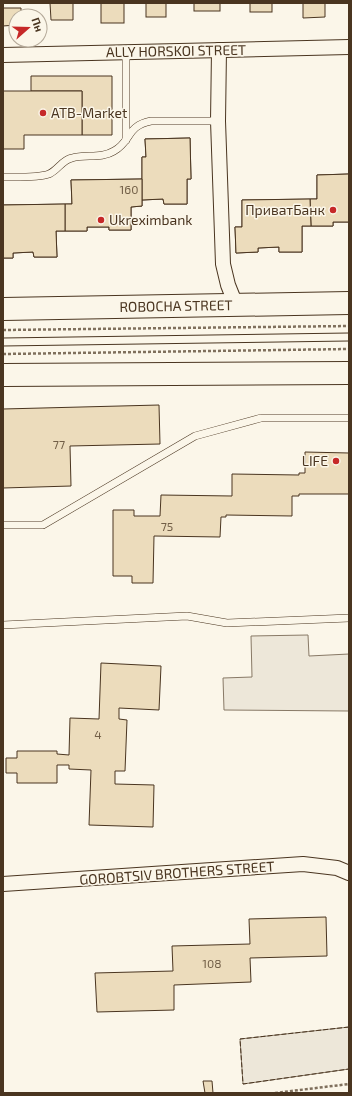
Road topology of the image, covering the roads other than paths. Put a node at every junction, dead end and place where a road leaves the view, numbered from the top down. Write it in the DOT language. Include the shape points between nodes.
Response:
graph roads {
  1 [pos="349,47"];
  2 [pos="219,50"];
  3 [pos="126,52"];
  4 [pos="3,55"];
  5 [pos="218,121"];
  6 [pos="126,140"];
  7 [pos="3,177"];
  8 [pos="349,303"];
  9 [pos="236,305"];
  10 [pos="3,309"];
  11 [pos="349,373"];
  12 [pos="3,375"];
  13 [pos="349,418"];
  14 [pos="3,525"];
  15 [pos="349,618"];
  16 [pos="3,625"];
  17 [pos="349,873"];
  18 [pos="3,884"];
  1 -- 2 [label="street, ALLY HORSKOI STREET"];
  2 -- 3 [label="street, ALLY HORSKOI STREET"];
  2 -- 5 [label="street"];
  3 -- 4 [label="street, ALLY HORSKOI STREET"];
  3 -- 6 [label="lane"];
  5 -- 6 [label="lane" via="151,121 135,127"];
  5 -- 9 [label="street" via="224,264 228,285"];
  6 -- 7 [label="lane" via="113,152 66,160 49,174"];
  8 -- 9 [label="main road, ROBOCHA STREET"];
  9 -- 10 [label="main road, ROBOCHA STREET"];
  11 -- 12 [label="main road"];
  13 -- 14 [label="lane" via="261,418 195,436 43,525"];
  15 -- 16 [label="lane" via="227,624 187,616"];
  17 -- 18 [label="street, GOROBTSIV BROTHERS STREET" via="337,868 303,864"];
}
